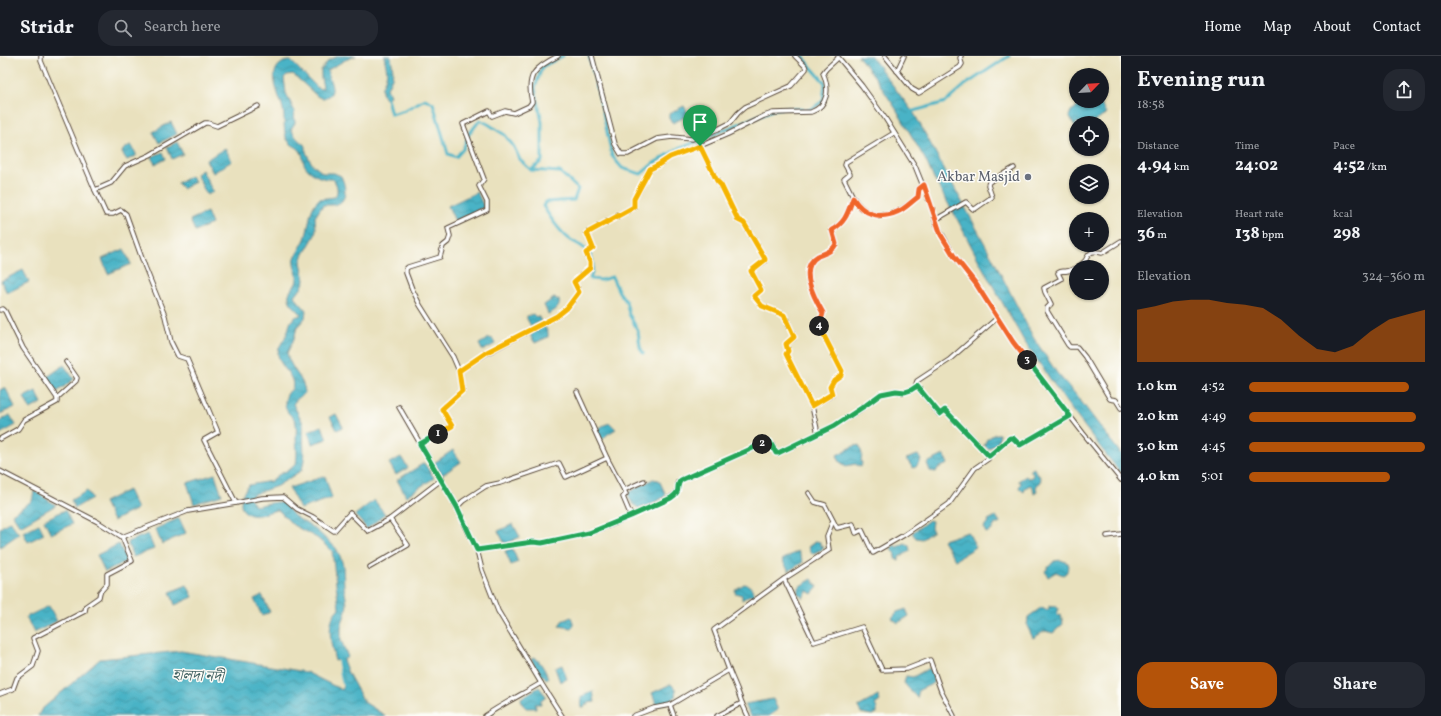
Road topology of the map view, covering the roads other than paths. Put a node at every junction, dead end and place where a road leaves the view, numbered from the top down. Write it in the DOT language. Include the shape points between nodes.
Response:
graph roads {
  1 [pos="41,56"];
  2 [pos="558,56"];
  3 [pos="592,56"];
  4 [pos="795,56"];
  5 [pos="885,56"];
  6 [pos="904,56"];
  7 [pos="961,56"];
  8 [pos="838,57"];
  9 [pos="897,71"];
  10 [pos="258,106"];
  11 [pos="894,132"];
  12 [pos="700,146"];
  13 [pos="1014,168"];
  14 [pos="924,185"];
  15 [pos="95,190"];
  16 [pos="853,198"];
  17 [pos="935,220"];
  18 [pos="1121,241"];
  19 [pos="0,310"];
  20 [pos="997,318"];
  21 [pos="66,362"];
  22 [pos="459,371"];
  23 [pos="917,386"];
  24 [pos="577,392"];
  25 [pos="57,398"];
  26 [pos="812,406"];
  27 [pos="399,407"];
  28 [pos="1121,408"];
  29 [pos="1070,416"];
  30 [pos="818,434"];
  31 [pos="0,439"];
  32 [pos="420,444"];
  33 [pos="989,456"];
  34 [pos="608,458"];
  35 [pos="0,471"];
  36 [pos="441,480"];
  37 [pos="1121,480"];
  38 [pos="644,481"];
  39 [pos="624,490"];
  40 [pos="809,493"];
  41 [pos="236,504"];
  42 [pos="457,507"];
  43 [pos="631,516"];
  44 [pos="390,519"];
  45 [pos="833,521"];
  46 [pos="1121,534"];
  47 [pos="1107,536"];
  48 [pos="122,537"];
  49 [pos="477,550"];
  50 [pos="370,567"];
  51 [pos="784,579"];
  52 [pos="729,670"];
  53 [pos="541,683"];
  54 [pos="0,694"];
  55 [pos="742,703"];
  56 [pos="670,705"];
  57 [pos="485,716"];
  58 [pos="562,716"];
  59 [pos="633,716"];
  60 [pos="674,716"];
  61 [pos="717,716"];
  62 [pos="748,716"];
  63 [pos="954,716"];
  1 -- 15 [label="street"];
  2 -- 22 [label="street" via="542,64 534,72 529,90 532,102 529,106 514,113 505,111 492,116 489,111 464,123 484,179 479,186 487,202 487,210 448,228 450,236 443,246 440,257 406,269 420,305"];
  3 -- 4 [label="street" via="614,144 619,152 628,154 657,139 692,139 730,123 745,108 794,84 806,69"];
  5 -- 9 [label="street"];
  6 -- 9 [label="street"];
  7 -- 9 [label="street" via="962,65 919,93 914,92"];
  8 -- 11 [label="street" via="855,76"];
  8 -- 12 [label="street" via="824,73 827,80 827,95 816,110 773,113"];
  10 -- 15 [label="street" via="217,126 205,123 150,155 125,166 111,183"];
  11 -- 14 [label="street"];
  11 -- 16 [label="street" via="846,162 850,174 844,179"];
  12 -- 22 [label="street" via="670,157 648,171 634,199 634,207 587,233 593,248 586,253 590,268 574,282 579,292 567,308 557,316 487,352"];
  12 -- 26 [label="street" via="738,220 744,223 765,259 751,271 761,290 754,296 762,306 784,315 794,337 786,344 786,354"];
  13 -- 17 [label="street" via="988,184 991,198 974,209 966,202"];
  14 -- 16 [label="street" via="919,189 918,197 902,210 884,216 876,216 861,208"];
  14 -- 17 [label="street"];
  15 -- 41 [label="street" via="106,214 121,210 126,214 165,316 171,342 178,356 186,359 218,432 204,440"];
  16 -- 26 [label="street" via="846,218 832,230 836,244 834,248 816,257 811,262 809,272 810,288 823,313 817,321 842,371 830,387 832,394"];
  17 -- 20 [label="street" via="954,256"];
  18 -- 28 [label="street" via="1102,253 1092,253 1084,262 1058,273 1061,279 1044,288 1051,304 1047,311 1068,345 1077,347 1110,399 1116,400"];
  19 -- 25 [label="street" via="5,311 23,348"];
  20 -- 23 [label="street" via="949,360 917,381"];
  20 -- 29 [label="street"];
  21 -- 25 [label="street" via="77,378"];
  22 -- 32 [label="street" via="462,391 442,409 452,426"];
  23 -- 30 [label="street" via="905,392 881,394 847,418"];
  23 -- 33 [label="street" via="940,414 945,410"];
  24 -- 34 [label="street"];
  25 -- 31 [label="street" via="57,402 24,420 18,429"];
  26 -- 30 [label="street"];
  27 -- 32 [label="street"];
  29 -- 33 [label="street" via="1020,445 1010,438"];
  29 -- 37 [label="street"];
  30 -- 43 [label="street" via="778,453 766,442 712,465 678,482 677,494 671,498"];
  32 -- 36 [label="street"];
  33 -- 45 [label="street" via="975,468 948,504 873,553 862,530 856,534 852,524 837,528"];
  34 -- 39 [label="street"];
  34 -- 42 [label="street" via="566,477 559,463 486,486"];
  35 -- 48 [label="street"];
  36 -- 42 [label="street"];
  36 -- 44 [label="street"];
  38 -- 39 [label="street"];
  39 -- 43 [label="street" via="626,494 622,497"];
  40 -- 45 [label="street" via="815,502 825,505"];
  41 -- 44 [label="street" via="262,498 283,497 297,509 334,531 350,513 368,532"];
  41 -- 48 [label="street" via="188,511"];
  42 -- 49 [label="street"];
  43 -- 49 [label="street" via="570,538"];
  44 -- 50 [label="street" via="408,546"];
  45 -- 51 [label="street" via="827,536 829,550"];
  46 -- 47 [label="street"];
  48 -- 54 [label="street" via="132,561 107,574 107,584 99,597 86,606 85,611 33,638 38,651 34,666 17,678 13,689"];
  49 -- 53 [label="street" via="498,611"];
  51 -- 52 [label="street" via="714,630"];
  51 -- 63 [label="street" via="814,642 862,627 882,670 907,669 930,660 941,691"];
  52 -- 55 [label="street"];
  52 -- 56 [label="street"];
  53 -- 57 [label="street"];
  53 -- 58 [label="street"];
  55 -- 61 [label="street"];
  55 -- 62 [label="street"];
  56 -- 59 [label="street"];
  56 -- 60 [label="street"];
}
